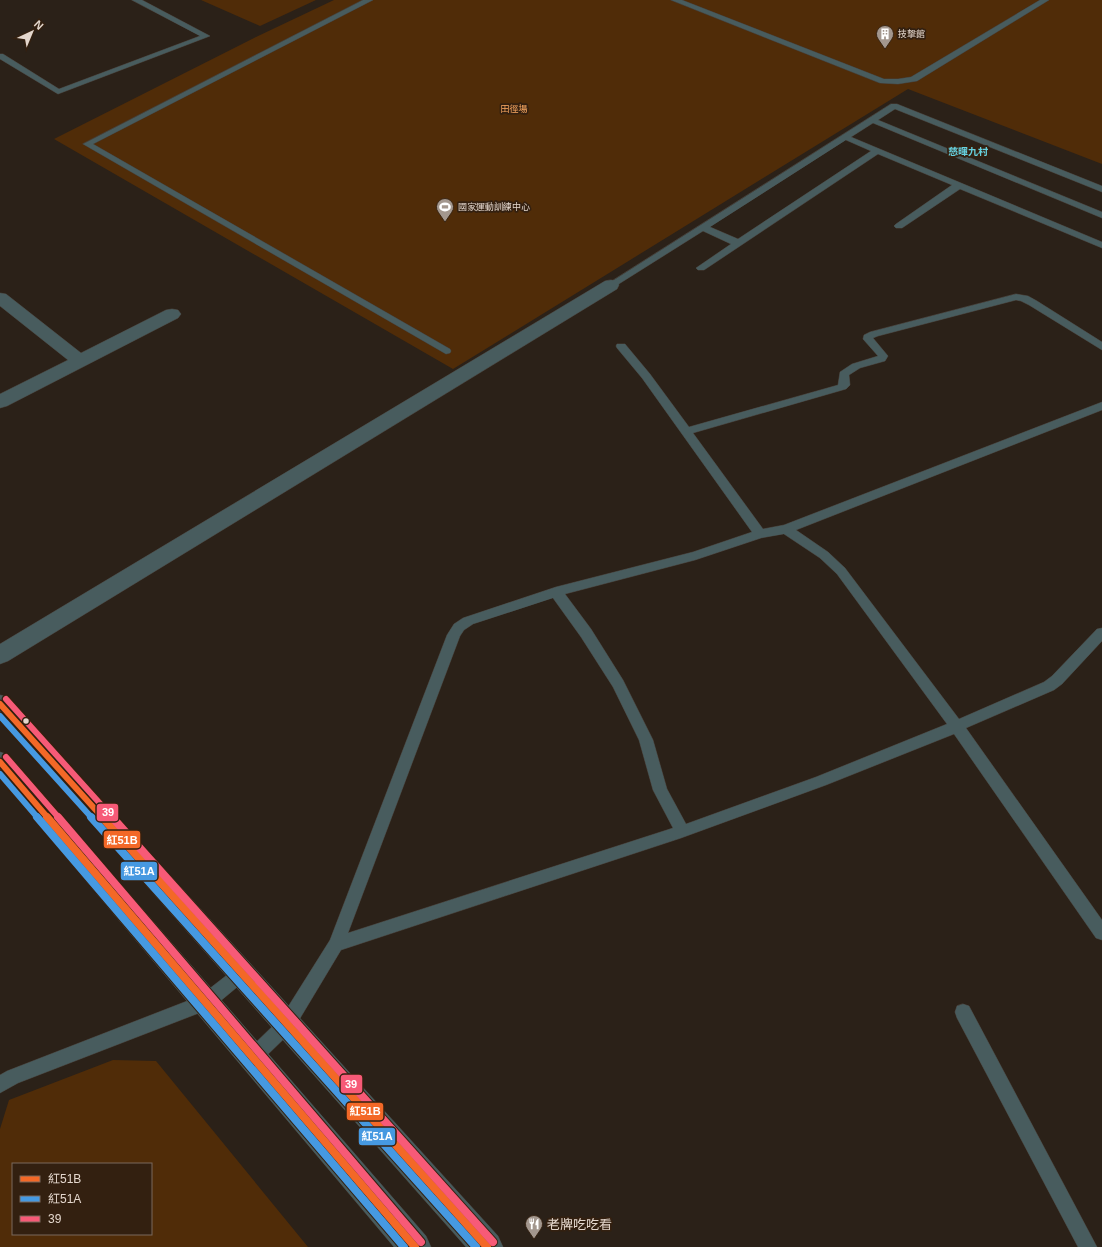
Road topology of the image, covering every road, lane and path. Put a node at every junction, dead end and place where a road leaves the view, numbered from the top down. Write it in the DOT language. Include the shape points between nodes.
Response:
graph roads {
  1 [pos="136,0"];
  2 [pos="369,0"];
  3 [pos="675,0"];
  4 [pos="1046,0"];
  5 [pos="0,56"];
  6 [pos="872,120"];
  7 [pos="845,137"];
  8 [pos="877,151"];
  9 [pos="959,185"];
  10 [pos="1102,189"];
  11 [pos="1102,215"];
  12 [pos="899,226"];
  13 [pos="703,227"];
  14 [pos="738,243"];
  15 [pos="1102,245"];
  16 [pos="701,268"];
  17 [pos="611,285"];
  18 [pos="0,298"];
  19 [pos="172,314"];
  20 [pos="621,346"];
  21 [pos="1102,347"];
  22 [pos="446,351"];
  23 [pos="80,362"];
  24 [pos="0,402"];
  25 [pos="1102,406"];
  26 [pos="685,432"];
  27 [pos="786,529"];
  28 [pos="760,534"];
  29 [pos="556,592"];
  30 [pos="1102,633"];
  31 [pos="0,655"];
  32 [pos="0,704"];
  33 [pos="957,727"];
  34 [pos="0,762"];
  35 [pos="682,831"];
  36 [pos="1102,933"];
  37 [pos="336,944"];
  38 [pos="242,973"];
  39 [pos="206,1002"];
  40 [pos="963,1012"];
  41 [pos="287,1024"];
  42 [pos="252,1057"];
  43 [pos="0,1084"];
  44 [pos="415,1247"];
  45 [pos="487,1247"];
  46 [pos="1088,1247"];
  1 -- 5 [label="lane" via="206,36 58,92"];
  2 -- 22 [label="lane" via="87,144"];
  3 -- 4 [label="lane" via="883,81 906,82"];
  6 -- 7 [label="lane"];
  6 -- 10 [label="lane" via="894,106"];
  6 -- 11 [label="lane"];
  7 -- 8 [label="lane"];
  7 -- 13 [label="lane"];
  8 -- 9 [label="lane"];
  8 -- 14 [label="lane"];
  9 -- 12 [label="lane"];
  9 -- 15 [label="lane"];
  13 -- 14 [label="lane"];
  13 -- 17 [label="lane"];
  14 -- 16 [label="lane"];
  17 -- 31 [label="street"];
  18 -- 23 [label="street"];
  19 -- 23 [label="street"];
  20 -- 26 [label="lane" via="646,376"];
  21 -- 26 [label="lane" via="1033,302 1024,298 1010,298 874,334 868,339 881,353 881,359 849,370 844,374 845,385 842,387"];
  23 -- 24 [label="street"];
  25 -- 27 [label="lane"];
  26 -- 28 [label="lane"];
  27 -- 28 [label="lane"];
  27 -- 33 [label="lane" via="824,555 840,571"];
  28 -- 29 [label="lane" via="695,556"];
  29 -- 35 [label="lane" via="618,684 646,740 660,790"];
  29 -- 37 [label="lane" via="468,621 459,627"];
  30 -- 33 [label="lane" via="1050,686"];
  32 -- 38 [label="street"];
  33 -- 35 [label="lane" via="832,777"];
  33 -- 36 [label="lane"];
  34 -- 39 [label="street"];
  35 -- 37 [label="lane"];
  37 -- 41 [label="lane"];
  38 -- 39 [label="lane"];
  38 -- 41 [label="street"];
  39 -- 42 [label="street"];
  39 -- 43 [label="lane"];
  40 -- 46 [label="lane"];
  41 -- 42 [label="lane"];
  41 -- 45 [label="street"];
  42 -- 44 [label="street"];
}
